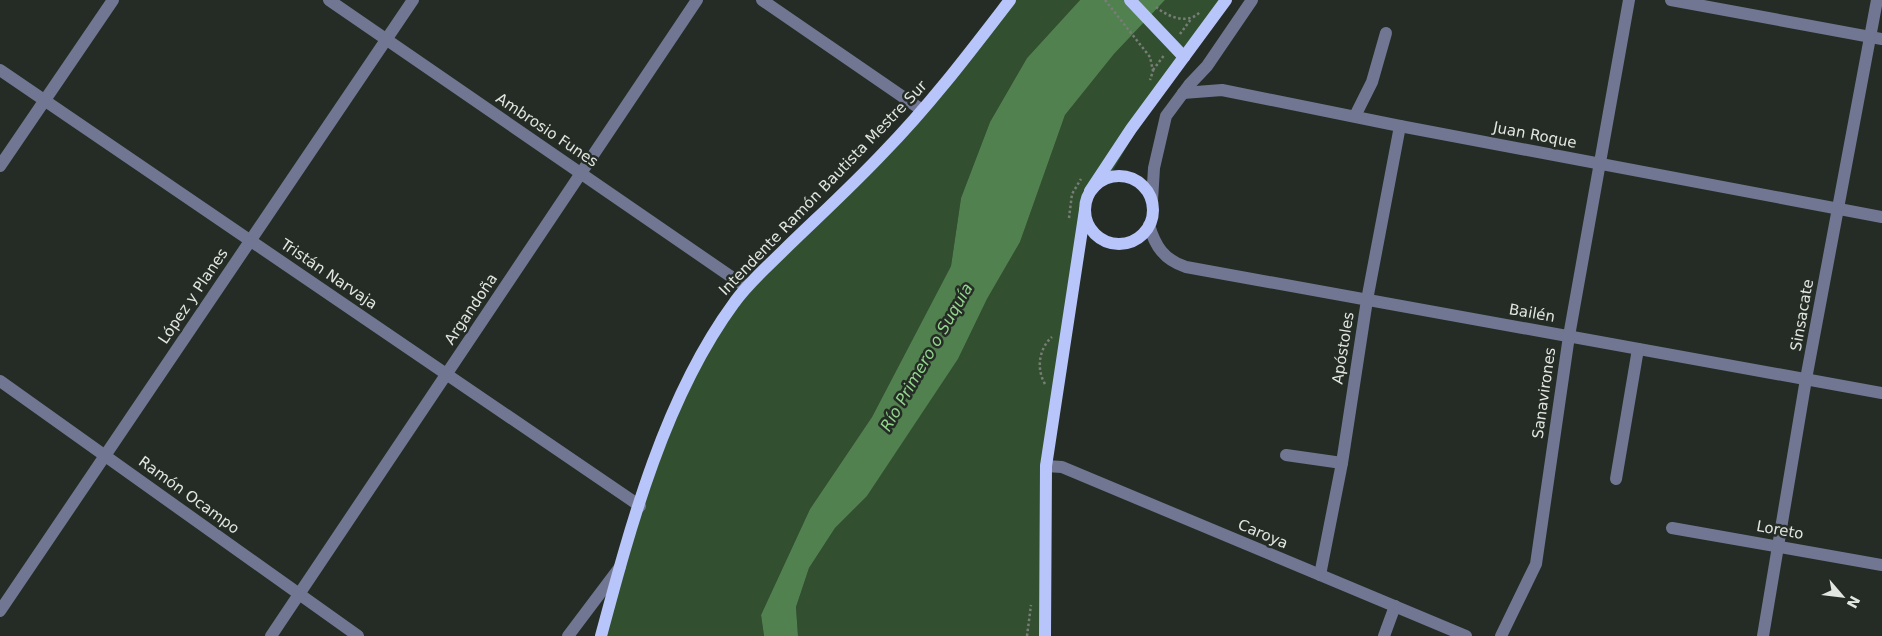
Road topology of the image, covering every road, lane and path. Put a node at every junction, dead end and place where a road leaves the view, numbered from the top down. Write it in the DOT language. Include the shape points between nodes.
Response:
graph roads {
  1 [pos="113,0"];
  2 [pos="329,0"];
  3 [pos="413,0"];
  4 [pos="697,0"];
  5 [pos="762,0"];
  6 [pos="1010,0"];
  7 [pos="1105,0"];
  8 [pos="1130,0"];
  9 [pos="1226,0"];
  10 [pos="1252,0"];
  11 [pos="1629,0"];
  12 [pos="1671,0"];
  13 [pos="1877,0"];
  14 [pos="1153,4"];
  15 [pos="1206,6"];
  16 [pos="1386,34"];
  17 [pos="1876,38"];
  18 [pos="386,40"];
  19 [pos="1145,50"];
  20 [pos="1184,57"];
  21 [pos="0,70"];
  22 [pos="1183,93"];
  23 [pos="45,100"];
  24 [pos="922,110"];
  25 [pos="1355,116"];
  26 [pos="1400,126"];
  27 [pos="1600,164"];
  28 [pos="0,166"];
  29 [pos="581,173"];
  30 [pos="1090,191"];
  31 [pos="1152,202"];
  32 [pos="1838,209"];
  33 [pos="1085,210"];
  34 [pos="1882,217"];
  35 [pos="1149,226"];
  36 [pos="250,240"];
  37 [pos="746,287"];
  38 [pos="1367,300"];
  39 [pos="1569,336"];
  40 [pos="1638,349"];
  41 [pos="447,373"];
  42 [pos="1806,379"];
  43 [pos="0,381"];
  44 [pos="1882,393"];
  45 [pos="105,455"];
  46 [pos="1286,456"];
  47 [pos="1342,463"];
  48 [pos="1046,466"];
  49 [pos="1616,480"];
  50 [pos="640,506"];
  51 [pos="1672,528"];
  52 [pos="1779,546"];
  53 [pos="1882,565"];
  54 [pos="620,567"];
  55 [pos="1320,575"];
  56 [pos="299,594"];
  57 [pos="1395,606"];
  58 [pos="0,611"];
  59 [pos="271,636"];
  60 [pos="358,636"];
  61 [pos="568,636"];
  62 [pos="602,636"];
  63 [pos="1046,636"];
  64 [pos="1384,636"];
  65 [pos="1466,636"];
  66 [pos="1501,636"];
  67 [pos="1763,636"];
  1 -- 23 [label="street"];
  2 -- 18 [label="street, Ambrosio Funes"];
  3 -- 18 [label="street, López y Planes"];
  4 -- 29 [label="street, Argandoña"];
  5 -- 24 [label="street"];
  6 -- 24 [label="main road, Intendente Ramón Bautista Mestre Sur"];
  7 -- 19 [label="path"];
  8 -- 20 [label="main road"];
  9 -- 20 [label="main road"];
  10 -- 22 [label="street" via="1208,66"];
  11 -- 27 [label="street, Sanavirones"];
  12 -- 17 [label="street"];
  13 -- 17 [label="street, Sinsacate"];
  14 -- 15 [label="path" via="1161,11 1186,20 1195,17"];
  16 -- 25 [label="street" via="1372,82"];
  17 -- 32 [label="street, Sinsacate"];
  18 -- 29 [label="street, Ambrosio Funes"];
  18 -- 36 [label="street, López y Planes"];
  20 -- 30 [label="main road"];
  21 -- 23 [label="street, Tristán Narvaja"];
  22 -- 25 [label="street, Juan Roque" via="1222,90"];
  22 -- 31 [label="street" via="1163,126 1154,168"];
  23 -- 28 [label="street"];
  23 -- 36 [label="street, Tristán Narvaja"];
  24 -- 37 [label="main road, Intendente Ramón Bautista Mestre Sur" via="884,152"];
  25 -- 26 [label="street, Juan Roque"];
  26 -- 27 [label="street, Juan Roque"];
  26 -- 38 [label="street, Apóstoles"];
  27 -- 32 [label="street, Juan Roque"];
  27 -- 39 [label="street, Sanavirones"];
  29 -- 37 [label="street, Ambrosio Funes"];
  29 -- 41 [label="street, Argandoña"];
  30 -- 31 [label="main road" via="1107,178 1129,177 1139,183"];
  30 -- 33 [label="main road"];
  31 -- 35 [label="main road"];
  32 -- 34 [label="street, Juan Roque"];
  32 -- 42 [label="street, Sinsacate"];
  33 -- 35 [label="main road" via="1092,231 1111,243 1133,241"];
  33 -- 48 [label="main road"];
  35 -- 38 [label="street, Bailén" via="1157,246 1168,260 1176,264"];
  36 -- 41 [label="street, Tristán Narvaja"];
  36 -- 45 [label="street, López y Planes"];
  37 -- 50 [label="main road, Intendente Ramón Bautista Mestre Sur" via="722,320 690,376 672,414"];
  38 -- 39 [label="street, Bailén"];
  38 -- 47 [label="street, Apóstoles"];
  39 -- 40 [label="street, Bailén"];
  39 -- 66 [label="street, Sanavirones" via="1536,564"];
  40 -- 42 [label="street, Bailén"];
  40 -- 49 [label="street"];
  41 -- 50 [label="street, Tristán Narvaja"];
  41 -- 56 [label="street, Argandoña"];
  42 -- 44 [label="street, Bailén"];
  42 -- 52 [label="street, Sinsacate"];
  43 -- 45 [label="street, Ramón Ocampo"];
  45 -- 56 [label="street, Ramón Ocampo"];
  45 -- 58 [label="street, López y Planes"];
  46 -- 47 [label="street"];
  47 -- 55 [label="street, Apóstoles"];
  48 -- 55 [label="street, Caroya" via="1062,467"];
  48 -- 63 [label="main road"];
  50 -- 54 [label="main road, Intendente Ramón Bautista Mestre Sur"];
  51 -- 52 [label="street, Loreto"];
  52 -- 53 [label="street, Loreto"];
  52 -- 67 [label="street, Sinsacate"];
  54 -- 61 [label="street"];
  54 -- 62 [label="main road, Intendente Ramón Bautista Mestre Sur"];
  55 -- 57 [label="street, Caroya"];
  56 -- 59 [label="street, Argandoña"];
  56 -- 60 [label="street, Ramón Ocampo"];
  57 -- 64 [label="street"];
  57 -- 65 [label="street, Caroya"];
}
